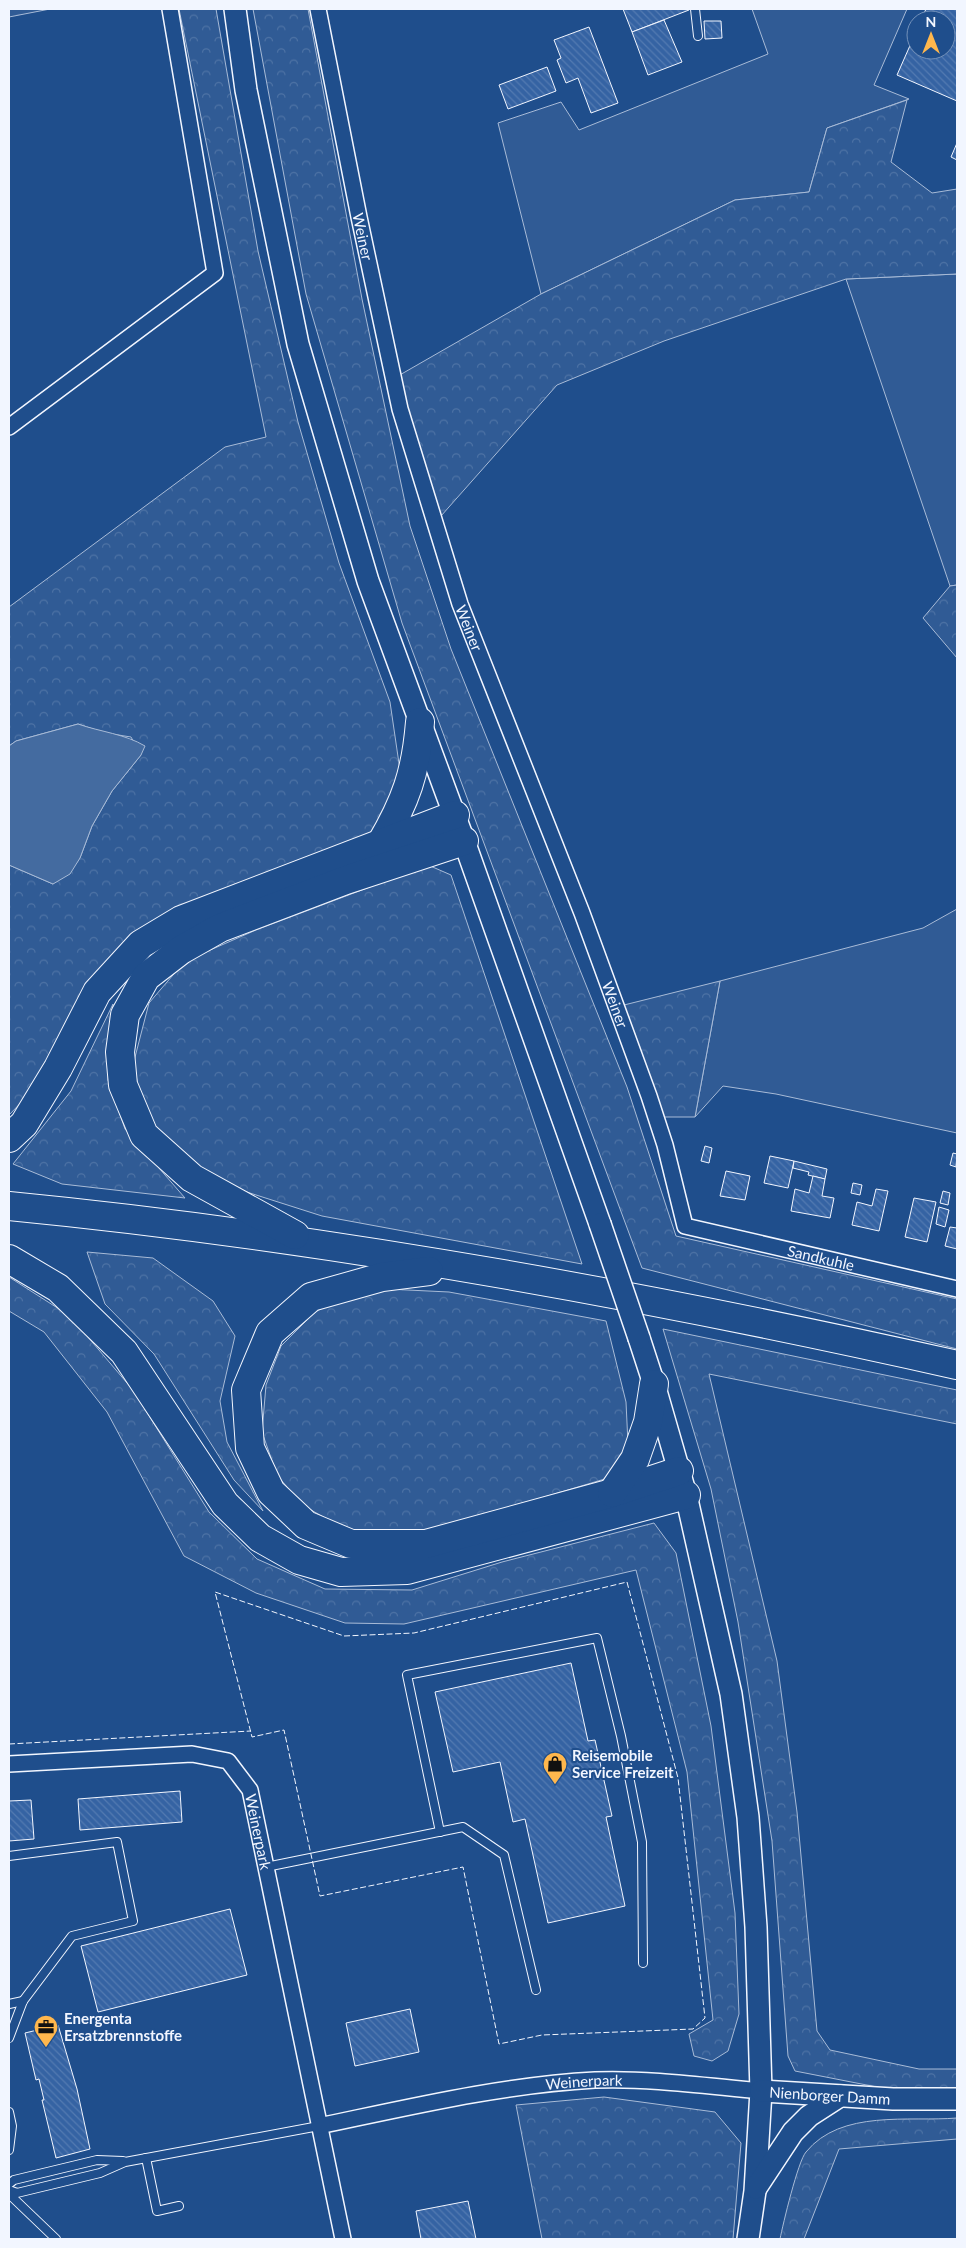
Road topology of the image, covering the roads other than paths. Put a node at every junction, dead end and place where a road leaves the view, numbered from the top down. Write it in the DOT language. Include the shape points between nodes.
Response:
graph roads {
  1 [pos="170,9"];
  2 [pos="235,9"];
  3 [pos="318,9"];
  4 [pos="696,9"];
  5 [pos="698,36"];
  6 [pos="9,427"];
  7 [pos="420,722"];
  8 [pos="454,815"];
  9 [pos="464,841"];
  10 [pos="380,845"];
  11 [pos="9,1138"];
  12 [pos="9,1206"];
  13 [pos="685,1226"];
  14 [pos="307,1242"];
  15 [pos="9,1259"];
  16 [pos="462,1267"];
  17 [pos="957,1289"];
  18 [pos="957,1366"];
  19 [pos="654,1384"];
  20 [pos="683,1483"];
  21 [pos="612,1493"];
  22 [pos="9,1764"];
  23 [pos="440,1832"];
  24 [pos="9,1856"];
  25 [pos="266,1867"];
  26 [pos="643,1963"];
  27 [pos="536,1990"];
  28 [pos="23,2001"];
  29 [pos="9,2004"];
  30 [pos="9,2038"];
  31 [pos="761,2090"];
  32 [pos="840,2096"];
  33 [pos="957,2099"];
  34 [pos="9,2112"];
  35 [pos="319,2126"];
  36 [pos="9,2150"];
  37 [pos="146,2158"];
  38 [pos="125,2162"];
  39 [pos="9,2184"];
  40 [pos="754,2191"];
  41 [pos="9,2192"];
  42 [pos="180,2206"];
  43 [pos="56,2239"];
  44 [pos="341,2239"];
  45 [pos="748,2239"];
  1 -- 6 [label="street" via="215,273"];
  2 -- 7 [label="main road" via="246,90 298,344 368,581"];
  3 -- 13 [label="street, Weiner" via="400,409 460,604 582,913 648,1096 665,1145"];
  4 -- 5 [label="lane"];
  7 -- 8 [label="main road"];
  7 -- 10 [label="highway" via="418,756 411,782"];
  8 -- 9 [label="main road"];
  8 -- 10 [label="highway"];
  9 -- 14 [label="highway" via="346,880 220,928 180,950 146,977 125,1016 120,1052 123,1085 144,1134 192,1178"];
  9 -- 19 [label="main road, bridge"];
  10 -- 11 [label="highway" via="181,920 141,944 97,992 58,1068 24,1124"];
  12 -- 14 [label="highway"];
  13 -- 17 [label="street, Sandkuhle"];
  14 -- 16 [label="highway"];
  15 -- 20 [label="highway" via="58,1288 124,1352 225,1504 260,1538 299,1560 341,1572 407,1570"];
  16 -- 18 [label="highway" via="690,1308"];
  16 -- 21 [label="highway" via="382,1277 311,1297 270,1334 246,1390 250,1448 271,1492 306,1525 351,1544 426,1544"];
  19 -- 20 [label="main road"];
  19 -- 21 [label="highway" via="648,1422 635,1458"];
  20 -- 21 [label="highway"];
  20 -- 31 [label="main road" via="731,1694 748,1817 756,1927"];
  22 -- 25 [label="street, Weinerpark" via="192,1754 228,1761 250,1790"];
  23 -- 25 [label="lane"];
  23 -- 26 [label="lane" via="407,1675 597,1638 622,1736 642,1842"];
  23 -- 27 [label="lane" via="463,1827 504,1855"];
  24 -- 28 [label="lane" via="118,1842 133,1921 72,1936"];
  25 -- 35 [label="street, Weinerpark"];
  28 -- 29 [label="lane"];
  28 -- 30 [label="lane"];
  31 -- 32 [label="main road, Nienborger Damm"];
  31 -- 35 [label="street, Weinerpark" via="596,2080 513,2087"];
  31 -- 40 [label="main road, Nienborger Damm"];
  32 -- 33 [label="main road, Nienborger Damm"];
  32 -- 40 [label="main road" via="808,2116 793,2132"];
  34 -- 36 [label="lane" via="12,2126"];
  35 -- 37 [label="lane"];
  35 -- 44 [label="street, Weinerpark"];
  37 -- 38 [label="lane"];
  37 -- 42 [label="lane" via="158,2211"];
  38 -- 39 [label="lane" via="97,2160 14,2180"];
  38 -- 41 [label="lane" via="100,2173"];
  40 -- 45 [label="main road, Nienborger Damm"];
  41 -- 43 [label="lane"];
}
